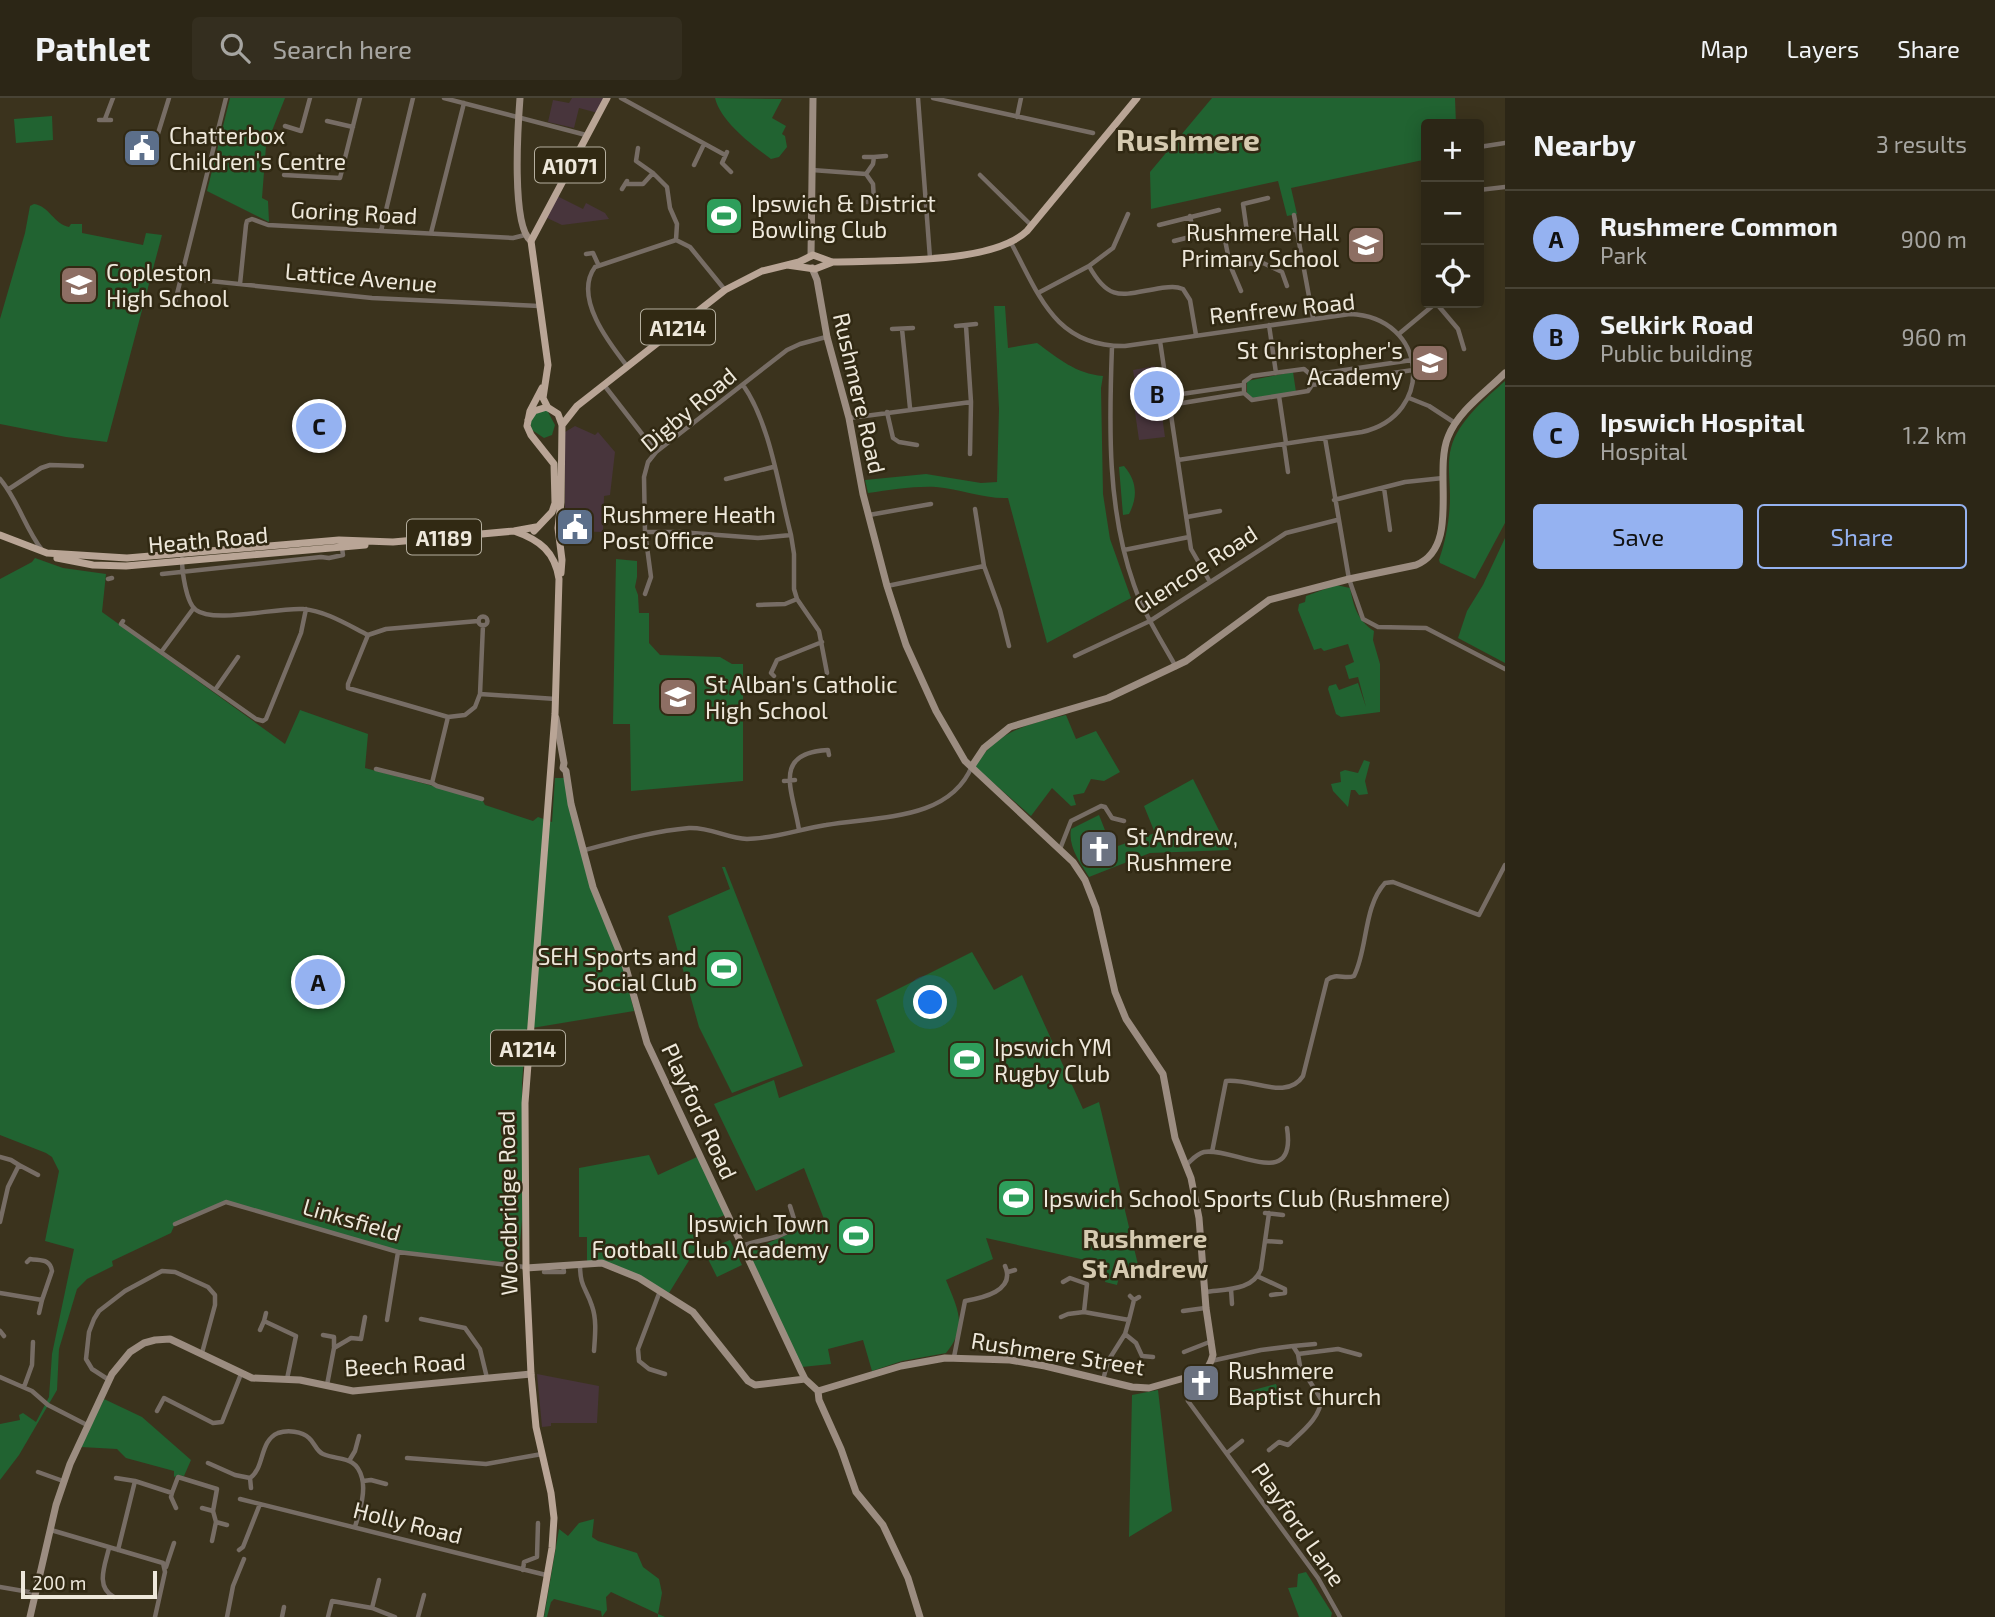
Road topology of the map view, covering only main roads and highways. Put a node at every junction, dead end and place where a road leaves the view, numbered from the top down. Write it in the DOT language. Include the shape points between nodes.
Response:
graph roads {
  1 [pos="607,98"];
  2 [pos="1137,98"];
  3 [pos="545,381"];
  4 [pos="578,406"];
  5 [pos="552,410"];
  6 [pos="528,419"];
  7 [pos="562,425"];
  8 [pos="538,525"];
  9 [pos="558,527"];
  10 [pos="514,531"];
  11 [pos="0,535"];
  12 [pos="559,538"];
  13 [pos="375,543"];
  14 [pos="540,545"];
  15 [pos="45,553"];
  16 [pos="181,558"];
  17 [pos="559,579"];
  18 [pos="540,1617"];
  1 -- 3 [label="main road, A1071" via="528,238 548,365"];
  2 -- 4 [label="main road, A1214" via="1013,239 982,253 815,262 762,271 725,290"];
  3 -- 5 [label="main road" via="542,398"];
  3 -- 6 [label="main road"];
  4 -- 5 [label="main road" via="564,412"];
  4 -- 7 [label="main road"];
  5 -- 6 [label="main road" via="537,409"];
  5 -- 7 [label="main road"];
  6 -- 8 [label="main road" via="529,433 555,466 554,508"];
  7 -- 9 [label="main road"];
  8 -- 9 [label="main road" via="547,521"];
  8 -- 10 [label="main road, Heath Road / A1189"];
  8 -- 14 [label="main road" via="534,535"];
  9 -- 12 [label="main road"];
  10 -- 13 [label="main road, Heath Road / A1189"];
  10 -- 14 [label="main road"];
  11 -- 15 [label="main road, Heath Road"];
  12 -- 14 [label="main road" via="552,546"];
  12 -- 17 [label="main road"];
  13 -- 16 [label="main road, Heath Road / A1189"];
  13 -- 16 [label="main road, Heath Road / A1189" via="339,540"];
  14 -- 17 [label="main road" via="554,558"];
  15 -- 16 [label="main road, Heath Road / A1189"];
  15 -- 16 [label="main road, Heath Road / A1189" via="93,565 126,566"];
  17 -- 18 [label="main road, Woodbridge Road / A1214" via="556,699 526,1080 531,1374 554,1518"];
}
